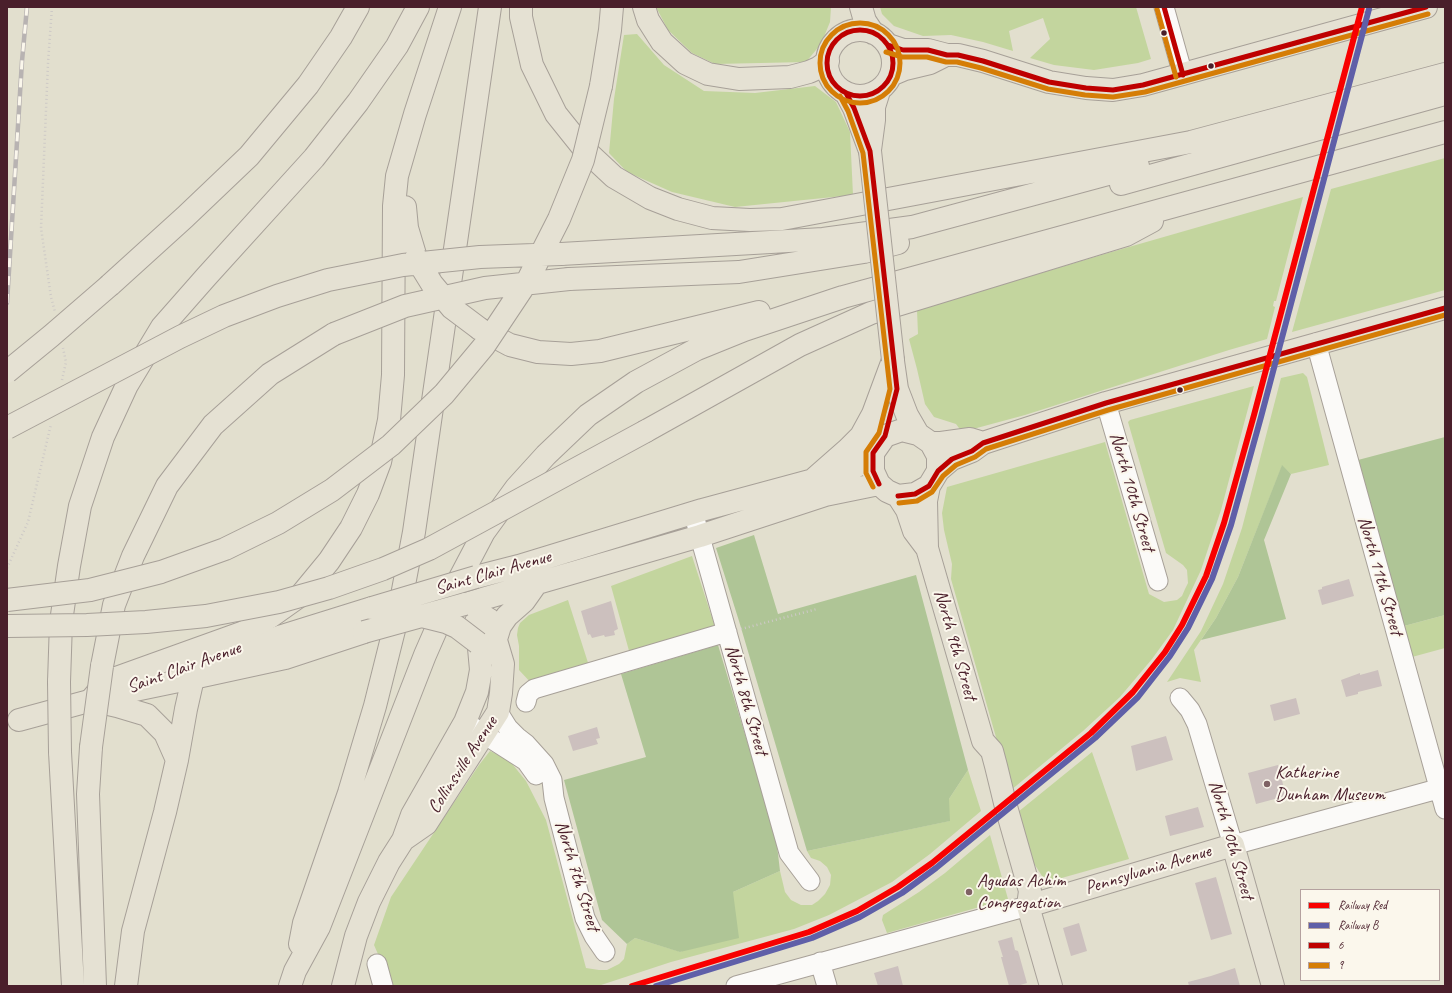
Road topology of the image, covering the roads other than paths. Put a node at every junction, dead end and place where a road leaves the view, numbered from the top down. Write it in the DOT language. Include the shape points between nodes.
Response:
graph roads {
  1 [pos="358,7"];
  2 [pos="418,7"];
  3 [pos="450,7"];
  4 [pos="490,7"];
  5 [pos="521,7"];
  6 [pos="612,7"];
  7 [pos="644,7"];
  8 [pos="847,7"];
  9 [pos="861,7"];
  10 [pos="1164,7"];
  11 [pos="1426,7"];
  12 [pos="843,35"];
  13 [pos="881,39"];
  14 [pos="947,55"];
  15 [pos="828,61"];
  16 [pos="1445,74"];
  17 [pos="1183,75"];
  18 [pos="885,83"];
  19 [pos="1445,90"];
  20 [pos="846,93"];
  21 [pos="1445,94"];
  22 [pos="1445,132"];
  23 [pos="405,148"];
  24 [pos="870,151"];
  25 [pos="1189,201"];
  26 [pos="843,297"];
  27 [pos="1445,308"];
  28 [pos="1316,343"];
  29 [pos="893,360"];
  30 [pos="7,372"];
  31 [pos="897,389"];
  32 [pos="1106,403"];
  33 [pos="7,428"];
  34 [pos="925,438"];
  35 [pos="983,443"];
  36 [pos="879,444"];
  37 [pos="933,478"];
  38 [pos="813,480"];
  39 [pos="879,484"];
  40 [pos="898,496"];
  41 [pos="693,512"];
  42 [pos="700,536"];
  43 [pos="927,548"];
  44 [pos="1158,581"];
  45 [pos="536,584"];
  46 [pos="473,598"];
  47 [pos="7,600"];
  48 [pos="422,616"];
  49 [pos="7,626"];
  50 [pos="727,632"];
  51 [pos="487,641"];
  52 [pos="207,656"];
  53 [pos="193,678"];
  54 [pos="111,694"];
  55 [pos="1180,698"];
  56 [pos="90,700"];
  57 [pos="526,702"];
  58 [pos="498,712"];
  59 [pos="19,720"];
  60 [pos="465,722"];
  61 [pos="484,734"];
  62 [pos="177,760"];
  63 [pos="1442,788"];
  64 [pos="554,798"];
  65 [pos="1445,809"];
  66 [pos="403,840"];
  67 [pos="1233,845"];
  68 [pos="810,881"];
  69 [pos="1028,906"];
  70 [pos="605,952"];
  71 [pos="820,962"];
  72 [pos="377,964"];
  73 [pos="292,978"];
  74 [pos="74,986"];
  75 [pos="95,986"];
  76 [pos="126,986"];
  77 [pos="343,986"];
  78 [pos="383,986"];
  79 [pos="736,986"];
  80 [pos="827,986"];
  81 [pos="1051,986"];
  82 [pos="1273,986"];
  1 -- 30 [label="main road, bridge" via="308,85 249,156 110,285"];
  2 -- 74 [label="main road, bridge" via="397,46 358,102 314,158 162,327 127,384 103,437 80,506 61,622 60,752"];
  3 -- 23 [label="main road"];
  4 -- 73 [label="main road" via="416,524 400,606 375,706 349,793 304,923"];
  5 -- 16 [label="main road" via="532,65 556,114 584,149 614,177 650,198 712,218 782,219 1191,142"];
  6 -- 47 [label="main road, bridge" via="601,86 583,160 559,219 528,280 484,346 444,394 390,445 325,494 278,523 225,549 161,572 90,590"];
  7 -- 15 [label="main road" via="648,20 662,42 685,63 708,74 739,80 790,77 809,72"];
  8 -- 12 [label="main road"];
  9 -- 13 [label="main road" via="865,21"];
  10 -- 17 [label="street"];
  11 -- 17 [label="main road"];
  12 -- 13 [label="main road" via="858,30"];
  12 -- 15 [label="main road" via="832,46"];
  13 -- 14 [label="main road" via="903,50 928,50"];
  13 -- 18 [label="main road" via="892,53 893,60"];
  14 -- 17 [label="main road" via="983,61 1049,82 1086,88 1113,90"];
  14 -- 18 [label="main road" via="930,63 909,67"];
  15 -- 20 [label="main road" via="832,80"];
  18 -- 20 [label="main road" via="868,95"];
  18 -- 24 [label="main road" via="874,108"];
  19 -- 33 [label="main road, bridge" via="1410,93 912,226 823,239 480,257 403,265 328,280 224,316"];
  20 -- 24 [label="main road"];
  21 -- 75 [label="main road, bridge" via="1035,208 864,252 739,272 569,279 485,288 405,306 334,334 270,374 213,424 167,486 133,556 114,605 102,666 91,747 88,794"];
  22 -- 25 [label="main road"];
  23 -- 26 [label="main road, bridge" via="404,201 407,228 416,258 432,284 452,308 480,329 510,345 538,352 571,354 600,351 807,300"];
  23 -- 56 [label="main road" via="396,176 394,206 393,375 389,420 368,494 351,528 329,561 301,595 270,617 244,632 116,678 101,688"];
  24 -- 29 [label="main road, bridge"];
  25 -- 26 [label="main road"];
  25 -- 49 [label="main road, bridge" via="1126,235 871,313 800,345 429,549 383,569 279,602 206,616 87,625"];
  26 -- 73 [label="main road" via="744,330 698,349 636,382 588,415 516,488 484,532 453,591 425,654 319,927"];
  27 -- 28 [label="main road"];
  28 -- 32 [label="main road"];
  28 -- 63 [label="street, North 11th Street"];
  29 -- 31 [label="main road"];
  29 -- 38 [label="main road" via="873,414 861,436"];
  31 -- 34 [label="main road" via="907,415"];
  31 -- 36 [label="main road" via="890,423"];
  32 -- 35 [label="main road"];
  32 -- 44 [label="street, North 10th Street"];
  34 -- 35 [label="main road" via="941,443 970,439"];
  34 -- 36 [label="main road" via="902,430"];
  34 -- 37 [label="main road" via="938,456"];
  35 -- 37 [label="main road" via="972,451 952,459"];
  36 -- 38 [label="main road, Saint Clair Avenue" via="862,464 839,474"];
  36 -- 39 [label="main road" via="873,471"];
  37 -- 40 [label="main road" via="915,494"];
  37 -- 43 [label="main road, North 9th Street" via="926,502"];
  38 -- 41 [label="main road, Saint Clair Avenue"];
  39 -- 40 [label="main road"];
  39 -- 42 [label="main road, Saint Clair Avenue" via="825,495"];
  40 -- 43 [label="main road, North 9th Street" via="907,510 914,531"];
  41 -- 42 [label="street, North 8th Street"];
  41 -- 46 [label="main road, Saint Clair Avenue" via="518,566"];
  42 -- 45 [label="main road, Saint Clair Avenue"];
  42 -- 50 [label="street, North 8th Street"];
  43 -- 69 [label="main road, North 9th Street" via="983,741 992,751 1030,891"];
  45 -- 46 [label="main road, Saint Clair Avenue"];
  45 -- 51 [label="main road"];
  46 -- 48 [label="main road, Saint Clair Avenue, bridge"];
  46 -- 51 [label="main road, Collinsville Avenue" via="474,626"];
  46 -- 52 [label="main road, Saint Clair Avenue, bridge" via="442,588"];
  48 -- 51 [label="main road, bridge" via="446,622"];
  48 -- 53 [label="main road, Saint Clair Avenue, bridge" via="285,658"];
  50 -- 57 [label="street" via="534,689 528,694"];
  50 -- 68 [label="street, North 8th Street" via="788,853"];
  51 -- 58 [label="main road, Collinsville Avenue" via="503,664"];
  51 -- 60 [label="main road, Collinsville Avenue" via="477,692"];
  52 -- 53 [label="main road"];
  52 -- 54 [label="main road, Saint Clair Avenue"];
  53 -- 54 [label="main road, Saint Clair Avenue"];
  53 -- 62 [label="main road"];
  54 -- 56 [label="main road, Saint Clair Avenue"];
  55 -- 67 [label="street, North 10th Street" via="1198,724"];
  56 -- 59 [label="main road, Saint Clair Avenue"];
  56 -- 62 [label="main road" via="147,715 164,733"];
  58 -- 61 [label="main road, Collinsville Avenue"];
  58 -- 64 [label="street, North 7th Street" via="508,728 544,764 552,780"];
  60 -- 61 [label="street, North 7th Street"];
  60 -- 66 [label="main road, Collinsville Avenue" via="412,815"];
  61 -- 64 [label="street, North 7th Street" via="526,760 542,788"];
  61 -- 66 [label="main road, Collinsville Avenue" via="426,824"];
  62 -- 76 [label="main road" via="133,931"];
  63 -- 65 [label="street, North 11th Street"];
  63 -- 67 [label="street, Pennsylvania Avenue"];
  64 -- 70 [label="street, North 7th Street" via="586,918"];
  66 -- 77 [label="main road, Collinsville Avenue" via="369,902 356,936"];
  67 -- 69 [label="main road, Pennsylvania Avenue"];
  67 -- 82 [label="main road, North 10th Street"];
  69 -- 71 [label="street, Pennsylvania Avenue"];
  69 -- 81 [label="main road, North 9th Street"];
  71 -- 79 [label="street, Pennsylvania Avenue"];
  71 -- 80 [label="street"];
  72 -- 78 [label="street"];
}
